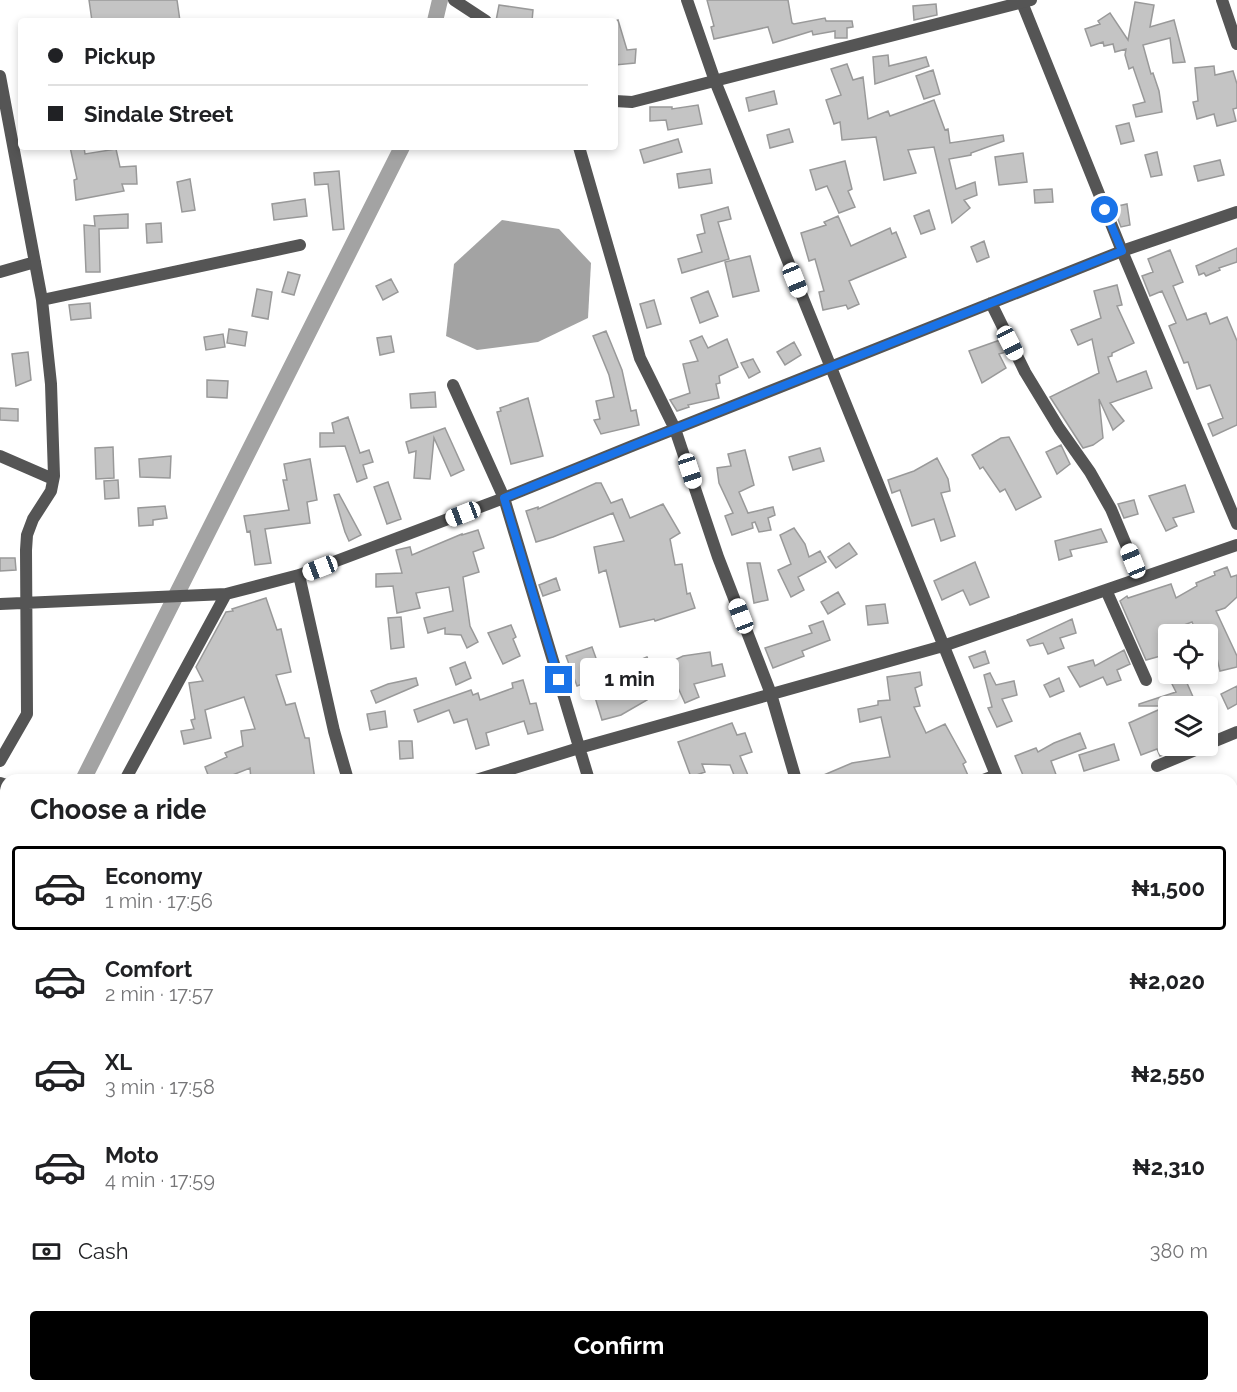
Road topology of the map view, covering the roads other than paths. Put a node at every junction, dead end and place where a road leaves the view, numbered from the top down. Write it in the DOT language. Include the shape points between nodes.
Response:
graph roads {
  1 [pos="454,0"];
  2 [pos="687,0"];
  3 [pos="1222,0"];
  4 [pos="1024,1"];
  5 [pos="481,18"];
  6 [pos="1237,44"];
  7 [pos="0,76"];
  8 [pos="715,81"];
  9 [pos="618,100"];
  10 [pos="16,128"];
  11 [pos="19,150"];
  12 [pos="580,150"];
  13 [pos="1237,212"];
  14 [pos="300,245"];
  15 [pos="1122,251"];
  16 [pos="35,262"];
  17 [pos="0,272"];
  18 [pos="42,300"];
  19 [pos="991,303"];
  20 [pos="830,368"];
  21 [pos="453,386"];
  22 [pos="675,429"];
  23 [pos="0,456"];
  24 [pos="53,479"];
  25 [pos="504,498"];
  26 [pos="1237,524"];
  27 [pos="1237,545"];
  28 [pos="299,575"];
  29 [pos="1140,578"];
  30 [pos="1106,590"];
  31 [pos="226,594"];
  32 [pos="26,602"];
  33 [pos="0,604"];
  34 [pos="943,646"];
  35 [pos="1146,680"];
  36 [pos="771,694"];
  37 [pos="1237,732"];
  38 [pos="1218,740"];
  39 [pos="579,748"];
  40 [pos="1180,756"];
  41 [pos="0,761"];
  42 [pos="1156,766"];
  43 [pos="128,774"];
  44 [pos="346,774"];
  45 [pos="495,774"];
  46 [pos="588,774"];
  47 [pos="794,774"];
  48 [pos="995,774"];
  1 -- 5 [label="street"];
  2 -- 8 [label="street"];
  3 -- 6 [label="street"];
  4 -- 8 [label="street"];
  4 -- 15 [label="street"];
  7 -- 10 [label="street"];
  8 -- 9 [label="street" via="632,102"];
  8 -- 20 [label="street"];
  11 -- 16 [label="street"];
  12 -- 22 [label="street" via="640,358"];
  13 -- 15 [label="street"];
  14 -- 18 [label="street"];
  15 -- 19 [label="street"];
  15 -- 26 [label="street"];
  16 -- 17 [label="street"];
  16 -- 18 [label="street"];
  18 -- 24 [label="street" via="51,384"];
  19 -- 20 [label="street"];
  19 -- 29 [label="street" via="1025,372 1111,509"];
  20 -- 22 [label="street"];
  20 -- 34 [label="street"];
  21 -- 25 [label="street"];
  22 -- 25 [label="street"];
  22 -- 36 [label="street" via="718,557"];
  23 -- 24 [label="street"];
  24 -- 32 [label="street" via="51,491 27,535"];
  25 -- 28 [label="street"];
  25 -- 39 [label="street"];
  27 -- 29 [label="street"];
  28 -- 31 [label="street"];
  28 -- 44 [label="street"];
  29 -- 30 [label="street"];
  30 -- 34 [label="street"];
  30 -- 35 [label="street"];
  31 -- 32 [label="street"];
  31 -- 43 [label="street"];
  32 -- 33 [label="street"];
  32 -- 41 [label="street" via="27,714"];
  34 -- 36 [label="street"];
  34 -- 48 [label="street"];
  36 -- 39 [label="street"];
  36 -- 47 [label="street"];
  37 -- 38 [label="street"];
  39 -- 45 [label="street"];
  39 -- 46 [label="street"];
  40 -- 42 [label="street"];
}
